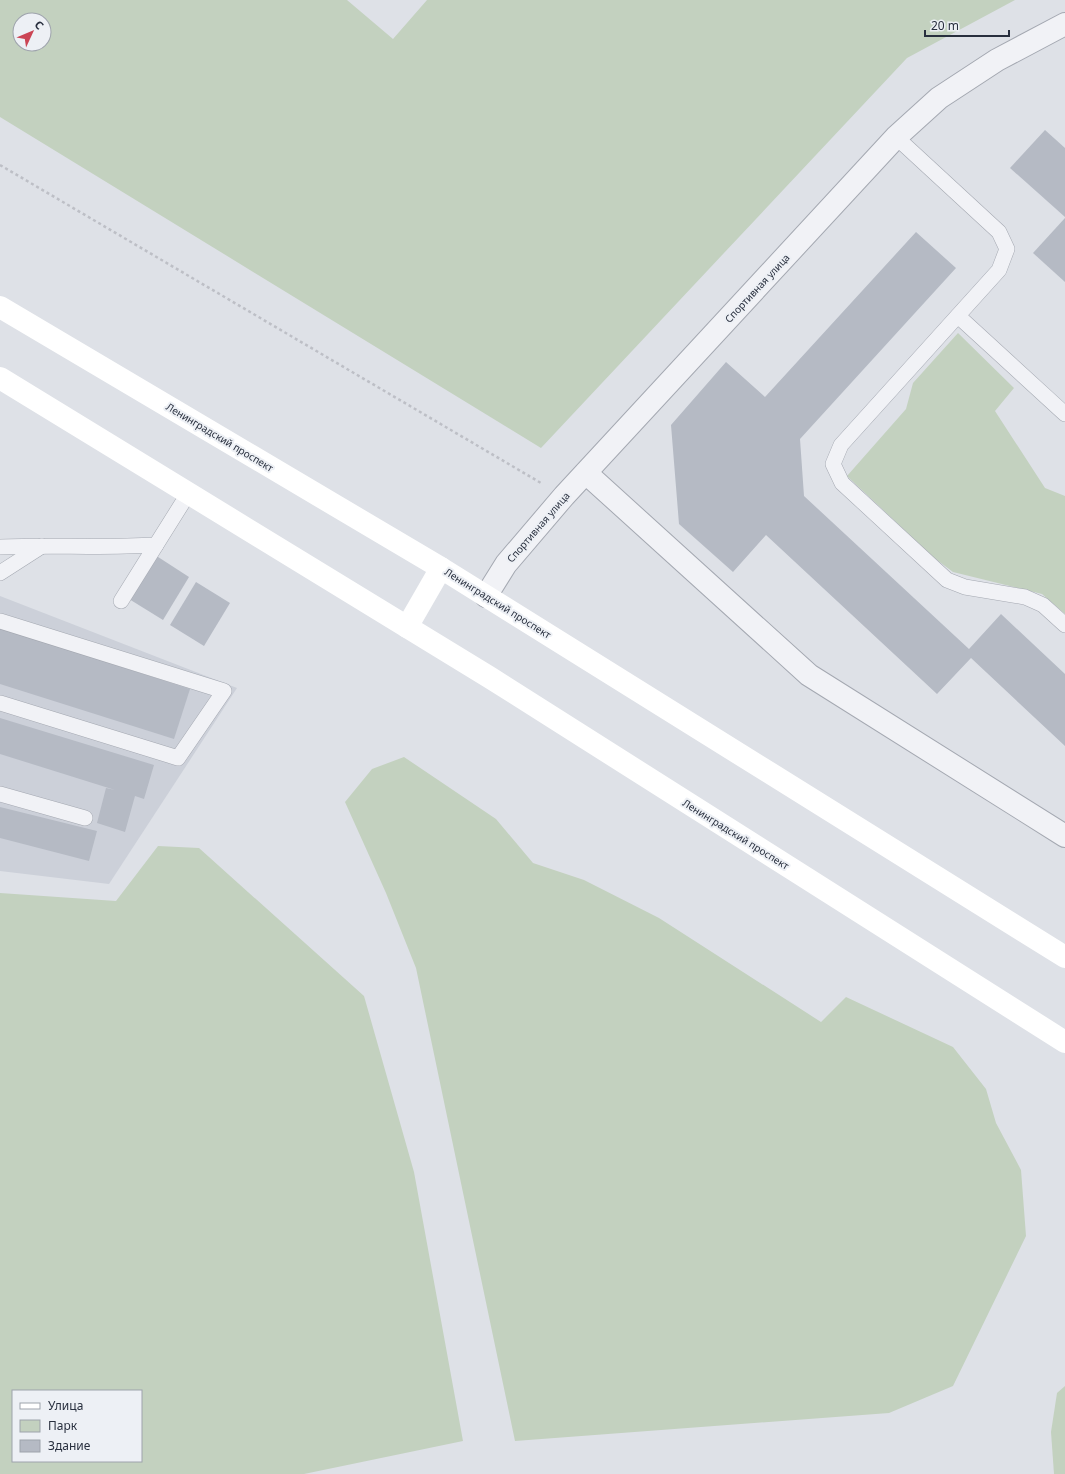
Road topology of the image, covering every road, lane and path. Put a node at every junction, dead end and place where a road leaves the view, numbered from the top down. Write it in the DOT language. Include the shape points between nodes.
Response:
graph roads {
  1 [pos="1065,24"];
  2 [pos="896,137"];
  3 [pos="0,165"];
  4 [pos="0,307"];
  5 [pos="958,316"];
  6 [pos="0,378"];
  7 [pos="1065,414"];
  8 [pos="586,473"];
  9 [pos="188,494"];
  10 [pos="564,496"];
  11 [pos="42,545"];
  12 [pos="156,545"];
  13 [pos="0,547"];
  14 [pos="441,568"];
  15 [pos="0,573"];
  16 [pos="486,596"];
  17 [pos="122,600"];
  18 [pos="0,621"];
  19 [pos="1065,625"];
  20 [pos="407,627"];
  21 [pos="0,703"];
  22 [pos="0,794"];
  23 [pos="85,818"];
  24 [pos="1065,836"];
  25 [pos="1065,957"];
  26 [pos="1065,1042"];
  1 -- 2 [label="street, Спортивная улица" via="997,60 939,98"];
  2 -- 5 [label="lane" via="999,232 1007,249 999,270"];
  2 -- 8 [label="street, Спортивная улица"];
  3 -- 10 [label="path"];
  4 -- 14 [label="main road, Ленинградский проспект"];
  5 -- 7 [label="lane"];
  5 -- 19 [label="lane" via="841,445 833,464 842,483 947,580 965,587 1025,598 1043,605"];
  6 -- 9 [label="main road, Ленинградский проспект"];
  8 -- 10 [label="street, Спортивная улица"];
  8 -- 24 [label="street" via="809,676"];
  9 -- 12 [label="lane"];
  9 -- 20 [label="main road, Ленинградский проспект"];
  10 -- 16 [label="street, Спортивная улица" via="506,564"];
  11 -- 12 [label="lane"];
  11 -- 13 [label="lane"];
  11 -- 15 [label="lane"];
  12 -- 17 [label="lane"];
  14 -- 16 [label="main road, Ленинградский проспект"];
  14 -- 20 [label="main road, Ленинградский проспект"];
  16 -- 25 [label="main road, Ленинградский проспект"];
  18 -- 21 [label="lane" via="224,691 178,758"];
  20 -- 26 [label="main road, Ленинградский проспект"];
  22 -- 23 [label="lane"];
}
